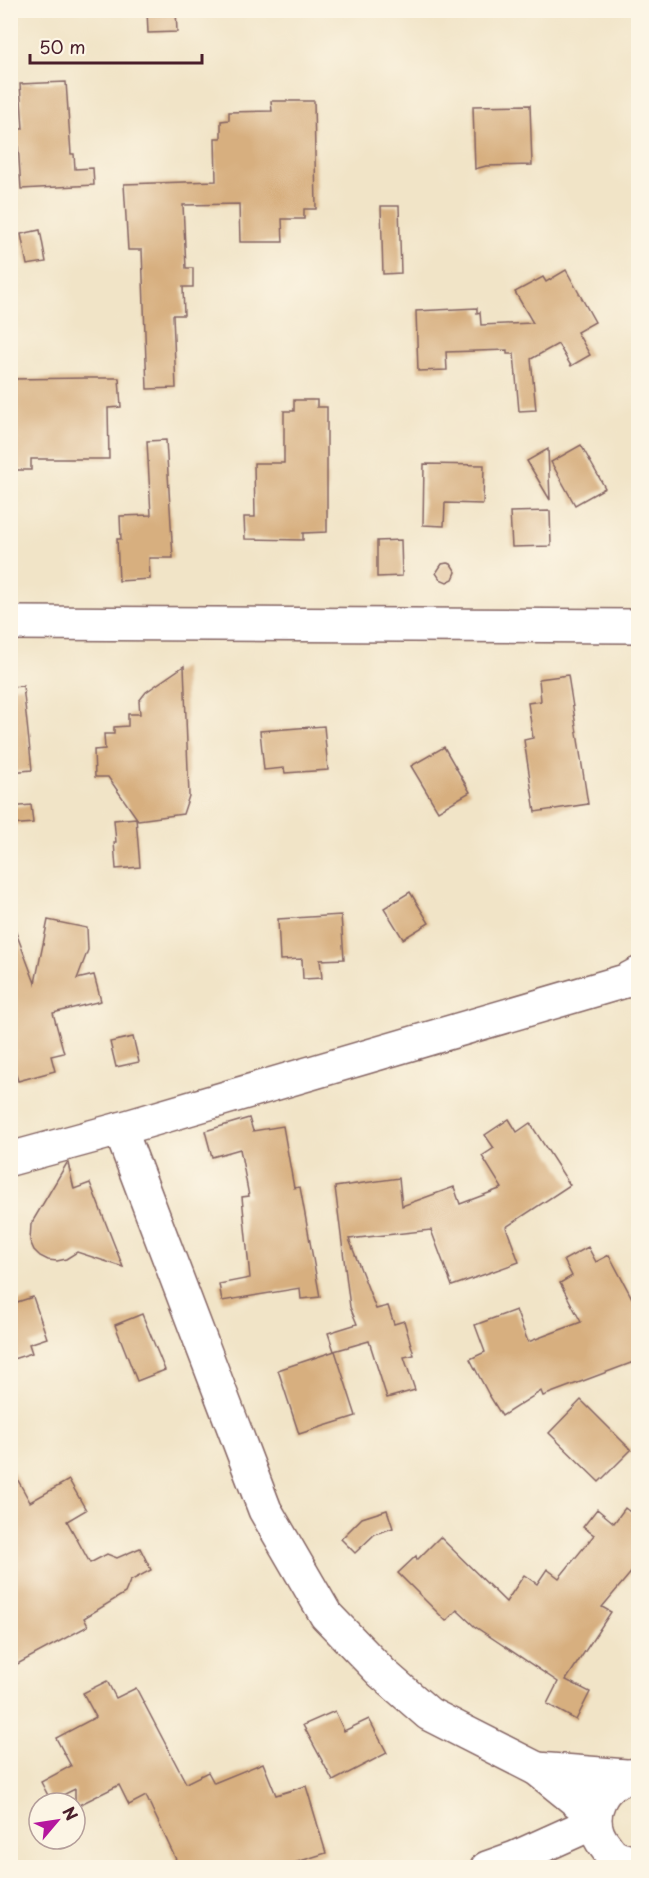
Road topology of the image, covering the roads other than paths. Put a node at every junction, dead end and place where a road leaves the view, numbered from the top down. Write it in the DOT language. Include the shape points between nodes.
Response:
graph roads {
  1 [pos="10,623"];
  2 [pos="639,626"];
  3 [pos="639,974"];
  4 [pos="120,1129"];
  5 [pos="10,1159"];
  6 [pos="537,1768"];
  7 [pos="632,1775"];
  8 [pos="595,1819"];
  9 [pos="623,1861"];
  10 [pos="501,1863"];
  1 -- 2 [label="street"];
  3 -- 4 [label="street"];
  4 -- 5 [label="street"];
  4 -- 6 [label="street" via="265,1510 326,1615 381,1673 429,1714"];
  6 -- 7 [label="street"];
  6 -- 8 [label="street"];
  7 -- 8 [label="street" via="610,1785 600,1799"];
  8 -- 9 [label="street" via="603,1844"];
  8 -- 10 [label="street"];
  9 -- 10 [label="street"];
}
